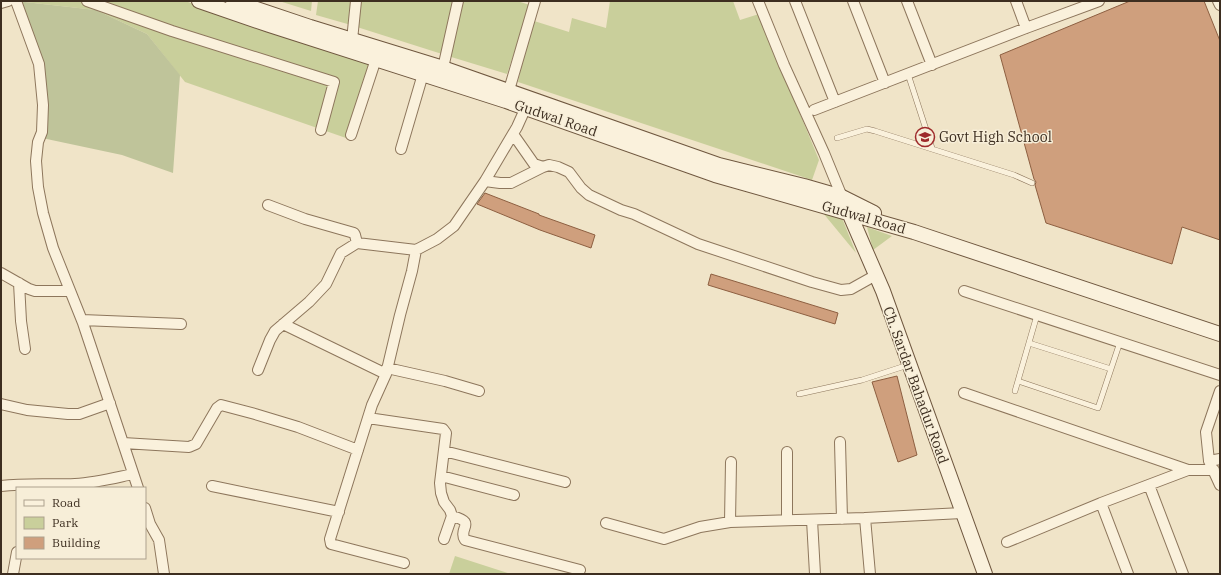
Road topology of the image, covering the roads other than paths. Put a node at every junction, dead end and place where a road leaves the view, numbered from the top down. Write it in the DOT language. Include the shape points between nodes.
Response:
graph roads {
  1 [pos="8,1"];
  2 [pos="16,1"];
  3 [pos="88,1"];
  4 [pos="199,1"];
  5 [pos="233,1"];
  6 [pos="356,1"];
  7 [pos="458,1"];
  8 [pos="535,1"];
  9 [pos="758,1"];
  10 [pos="795,1"];
  11 [pos="853,1"];
  12 [pos="907,1"];
  13 [pos="1016,1"];
  14 [pos="1100,1"];
  15 [pos="1218,1"];
  16 [pos="1,3"];
  17 [pos="1074,5"];
  18 [pos="1220,5"];
  19 [pos="1026,28"];
  20 [pos="352,40"];
  21 [pos="376,59"];
  22 [pos="932,65"];
  23 [pos="443,68"];
  24 [pos="423,74"];
  25 [pos="908,74"];
  26 [pos="885,83"];
  27 [pos="508,96"];
  28 [pos="835,102"];
  29 [pos="526,107"];
  30 [pos="814,110"];
  31 [pos="321,130"];
  32 [pos="513,134"];
  33 [pos="352,135"];
  34 [pos="837,138"];
  35 [pos="932,148"];
  36 [pos="401,149"];
  37 [pos="542,167"];
  38 [pos="484,181"];
  39 [pos="1032,183"];
  40 [pos="842,197"];
  41 [pos="268,205"];
  42 [pos="850,213"];
  43 [pos="914,232"];
  44 [pos="357,243"];
  45 [pos="416,250"];
  46 [pos="1,273"];
  47 [pos="876,275"];
  48 [pos="19,283"];
  49 [pos="69,291"];
  50 [pos="964,291"];
  51 [pos="1037,315"];
  52 [pos="82,320"];
  53 [pos="181,324"];
  54 [pos="283,324"];
  55 [pos="1220,334"];
  56 [pos="1120,342"];
  57 [pos="1029,343"];
  58 [pos="24,348"];
  59 [pos="909,364"];
  60 [pos="1111,369"];
  61 [pos="258,370"];
  62 [pos="386,371"];
  63 [pos="1220,375"];
  64 [pos="1018,381"];
  65 [pos="1015,390"];
  66 [pos="479,391"];
  67 [pos="1220,391"];
  68 [pos="964,393"];
  69 [pos="799,394"];
  70 [pos="1,404"];
  71 [pos="110,404"];
  72 [pos="368,418"];
  73 [pos="123,442"];
  74 [pos="840,442"];
  75 [pos="358,450"];
  76 [pos="444,451"];
  77 [pos="787,452"];
  78 [pos="1220,459"];
  79 [pos="1209,460"];
  80 [pos="731,462"];
  81 [pos="1188,470"];
  82 [pos="1214,470"];
  83 [pos="133,474"];
  84 [pos="441,476"];
  85 [pos="565,482"];
  86 [pos="1149,485"];
  87 [pos="1220,485"];
  88 [pos="1,486"];
  89 [pos="28,486"];
  90 [pos="212,486"];
  91 [pos="138,487"];
  92 [pos="514,495"];
  93 [pos="1101,504"];
  94 [pos="146,511"];
  95 [pos="339,512"];
  96 [pos="962,513"];
  97 [pos="452,516"];
  98 [pos="865,518"];
  99 [pos="842,519"];
  100 [pos="787,520"];
  101 [pos="812,520"];
  102 [pos="730,522"];
  103 [pos="606,524"];
  104 [pos="444,539"];
  105 [pos="1007,542"];
  106 [pos="16,558"];
  107 [pos="404,563"];
  108 [pos="580,570"];
  109 [pos="13,574"];
  110 [pos="164,574"];
  111 [pos="815,574"];
  112 [pos="870,574"];
  113 [pos="985,574"];
  114 [pos="1128,574"];
  115 [pos="1183,574"];
  1 -- 16 [label="street"];
  2 -- 49 [label="street" via="40,64 43,106 42,132 36,161 38,187 53,248"];
  3 -- 31 [label="street" via="334,82"];
  4 -- 21 [label="main road, Gudwal Road"];
  5 -- 20 [label="main road, Gudwal Road"];
  6 -- 20 [label="street"];
  7 -- 23 [label="street"];
  8 -- 27 [label="street"];
  9 -- 40 [label="street"];
  10 -- 28 [label="street"];
  11 -- 26 [label="street"];
  12 -- 22 [label="street"];
  13 -- 19 [label="street"];
  14 -- 17 [label="street"];
  15 -- 18 [label="street"];
  17 -- 19 [label="street"];
  19 -- 22 [label="street"];
  20 -- 23 [label="main road, Gudwal Road"];
  21 -- 24 [label="main road, Gudwal Road"];
  21 -- 33 [label="street"];
  22 -- 25 [label="street"];
  23 -- 27 [label="main road, Gudwal Road"];
  24 -- 27 [label="main road, Gudwal Road"];
  24 -- 36 [label="street"];
  25 -- 26 [label="street"];
  25 -- 35 [label="lane"];
  26 -- 28 [label="street"];
  27 -- 29 [label="main road, Gudwal Road"];
  27 -- 40 [label="main road, Gudwal Road" via="718,164"];
  28 -- 30 [label="street"];
  29 -- 32 [label="street"];
  29 -- 42 [label="main road, Gudwal Road" via="715,175"];
  32 -- 37 [label="street" via="534,164"];
  32 -- 38 [label="street"];
  34 -- 35 [label="lane" via="867,129"];
  35 -- 39 [label="lane"];
  37 -- 38 [label="street" via="511,183"];
  37 -- 47 [label="street" via="558,166 569,172 589,195 698,244 812,282 841,290 851,289"];
  38 -- 45 [label="street" via="454,226"];
  40 -- 42 [label="main road, Ch. Sardar Bahadur Road"];
  40 -- 43 [label="main road, Gudwal Road"];
  41 -- 44 [label="street" via="304,219 354,233"];
  42 -- 43 [label="main road, Gudwal Road"];
  42 -- 47 [label="main road, Ch. Sardar Bahadur Road"];
  43 -- 55 [label="main road"];
  44 -- 45 [label="street"];
  44 -- 54 [label="street" via="341,253 326,284"];
  45 -- 62 [label="street"];
  46 -- 48 [label="street"];
  47 -- 59 [label="main road, Ch. Sardar Bahadur Road"];
  48 -- 49 [label="street" via="35,291"];
  48 -- 58 [label="street"];
  49 -- 52 [label="street"];
  50 -- 51 [label="street"];
  51 -- 56 [label="street"];
  51 -- 57 [label="lane"];
  52 -- 53 [label="street"];
  52 -- 71 [label="street"];
  54 -- 61 [label="street" via="270,340"];
  54 -- 62 [label="street"];
  56 -- 60 [label="lane"];
  56 -- 63 [label="street"];
  57 -- 60 [label="lane"];
  57 -- 64 [label="lane"];
  59 -- 69 [label="lane" via="862,380"];
  59 -- 96 [label="main road, Ch. Sardar Bahadur Road"];
  60 -- 64 [label="lane" via="1098,408"];
  62 -- 66 [label="street" via="445,381"];
  62 -- 72 [label="street"];
  64 -- 65 [label="lane"];
  67 -- 79 [label="street" via="1206,432"];
  68 -- 81 [label="street"];
  70 -- 71 [label="street" via="27,410 68,414 79,414"];
  71 -- 73 [label="street"];
  72 -- 75 [label="street"];
  72 -- 76 [label="street" via="443,429 446,433"];
  73 -- 75 [label="street" via="189,447 196,444 221,405 298,426"];
  73 -- 83 [label="street"];
  74 -- 99 [label="street"];
  75 -- 95 [label="street"];
  76 -- 84 [label="street"];
  76 -- 85 [label="street"];
  77 -- 100 [label="street"];
  78 -- 79 [label="street"];
  79 -- 82 [label="street"];
  80 -- 102 [label="street"];
  81 -- 82 [label="street"];
  81 -- 86 [label="street"];
  82 -- 87 [label="street"];
  83 -- 89 [label="street" via="82,483"];
  83 -- 91 [label="street"];
  84 -- 92 [label="street"];
  84 -- 97 [label="street" via="441,493"];
  86 -- 93 [label="street"];
  86 -- 115 [label="street"];
  88 -- 89 [label="street"];
  90 -- 95 [label="street"];
  93 -- 105 [label="street"];
  93 -- 114 [label="street"];
  94 -- 110 [label="street" via="159,540"];
  95 -- 107 [label="street" via="330,544"];
  96 -- 98 [label="street"];
  96 -- 113 [label="main road, Ch. Sardar Bahadur Road"];
  97 -- 104 [label="street"];
  97 -- 108 [label="street" via="465,522 463,535 466,540"];
  98 -- 99 [label="street"];
  98 -- 112 [label="street"];
  99 -- 101 [label="street"];
  100 -- 101 [label="street"];
  100 -- 102 [label="street"];
  101 -- 111 [label="street"];
  102 -- 103 [label="street" via="700,527 664,539"];
  106 -- 109 [label="street"];
}
